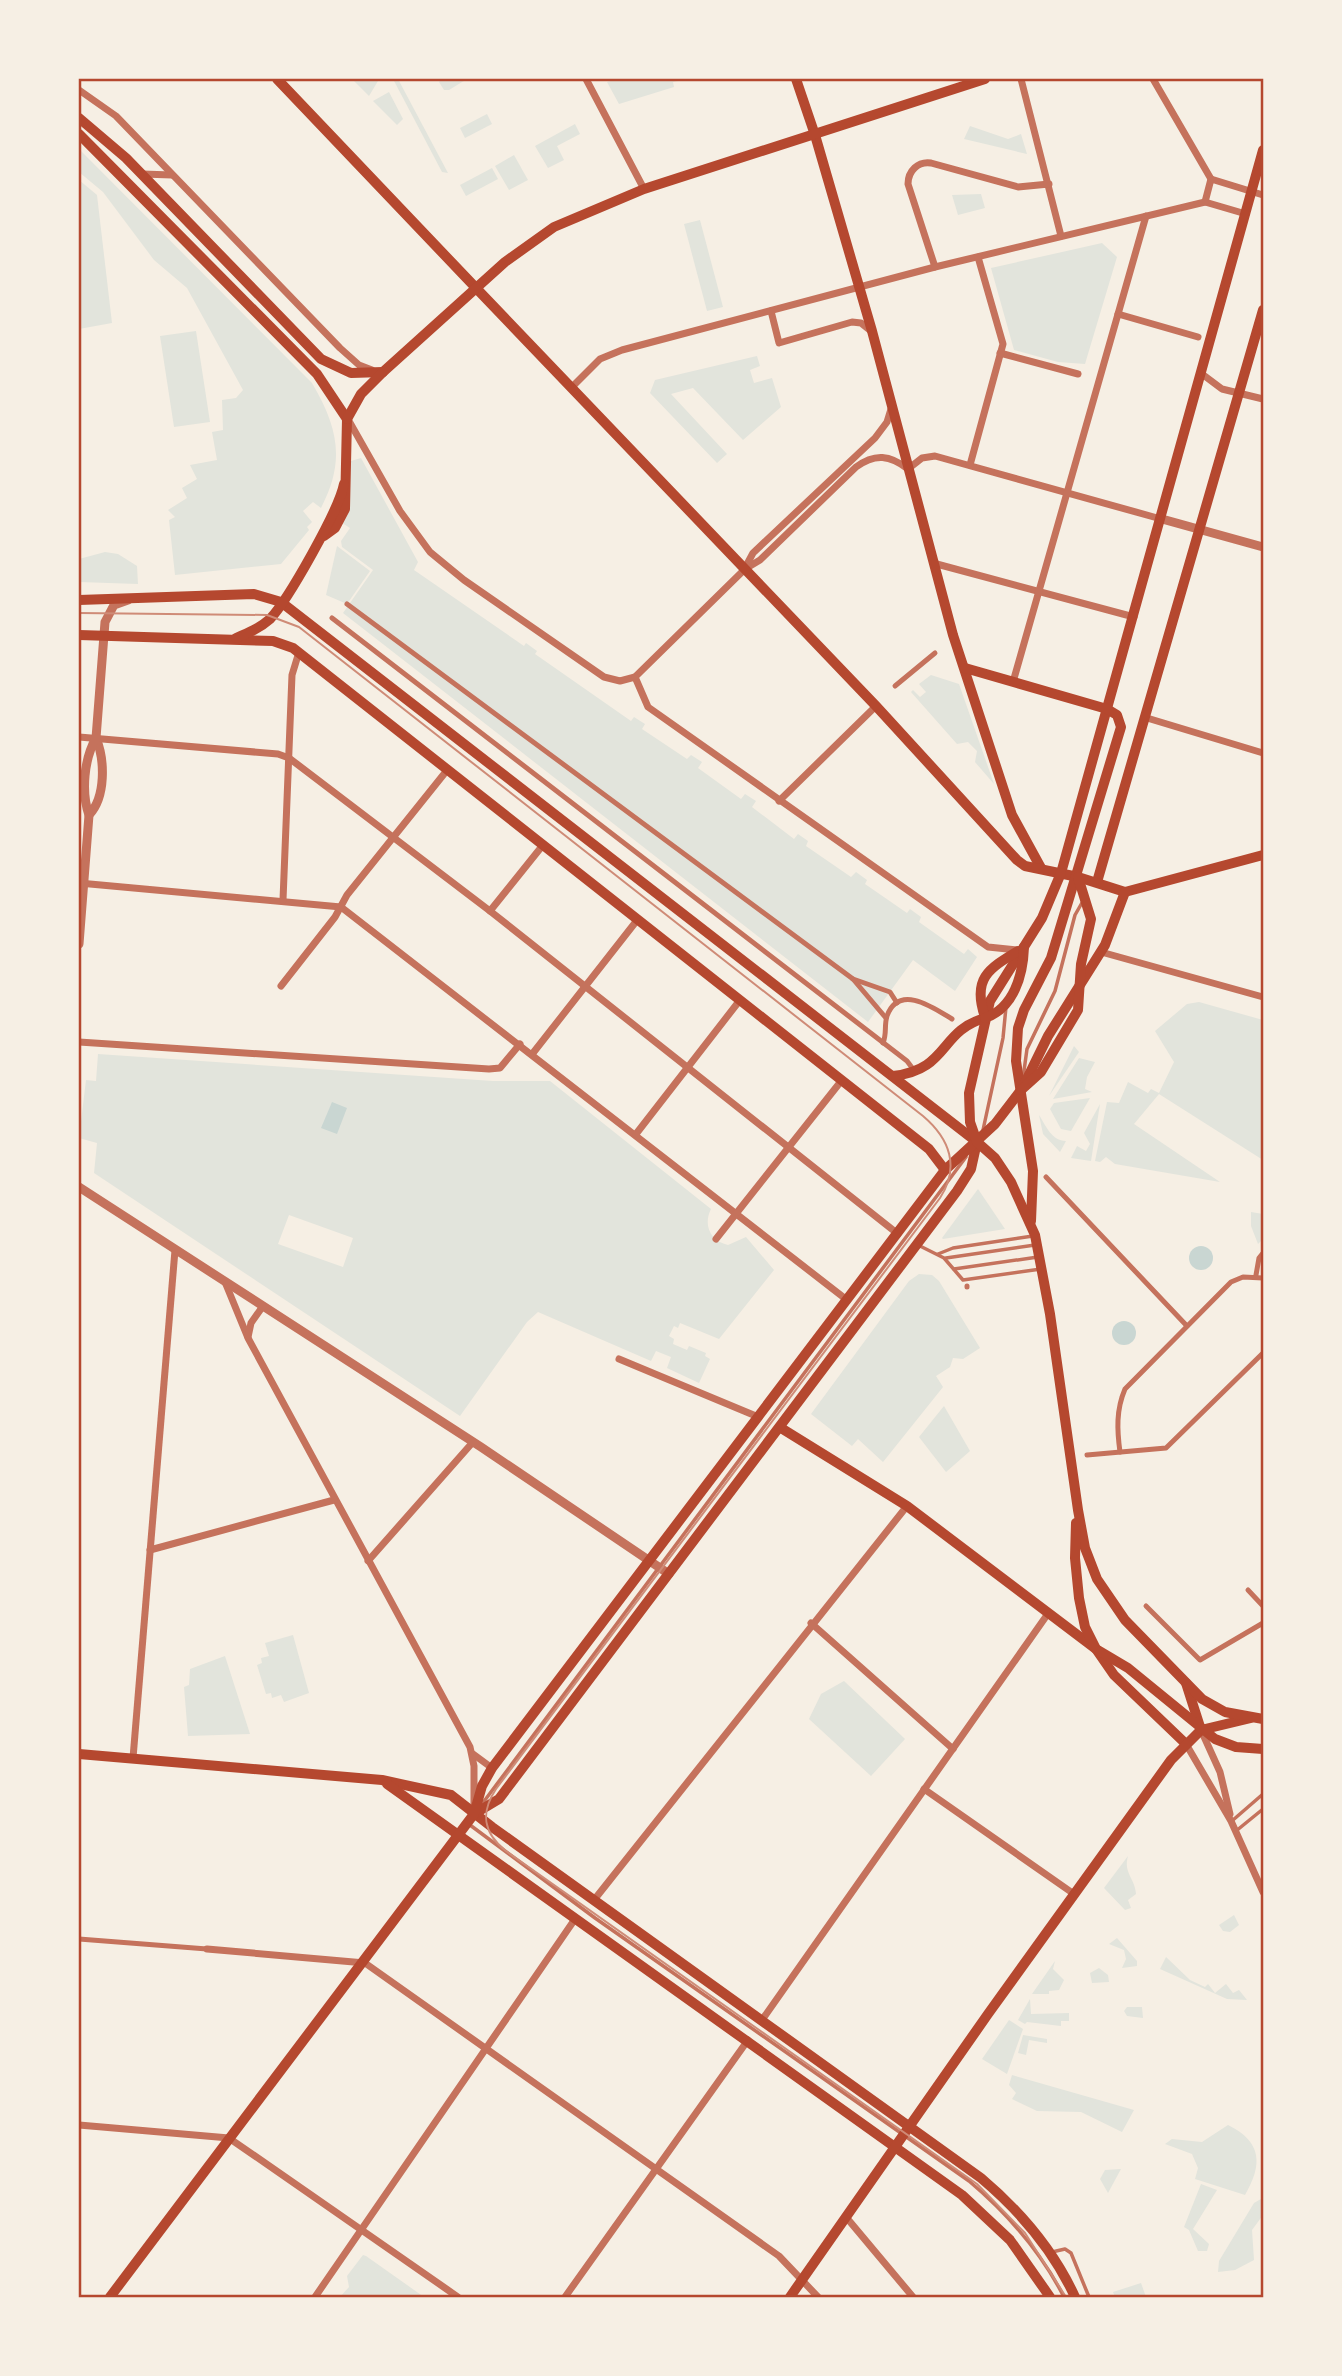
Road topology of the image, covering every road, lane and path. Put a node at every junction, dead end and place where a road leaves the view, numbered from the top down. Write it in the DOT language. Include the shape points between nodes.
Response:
graph roads {
  1 [pos="277,79"];
  2 [pos="586,79"];
  3 [pos="796,79"];
  4 [pos="985,79"];
  5 [pos="1021,79"];
  6 [pos="1153,79"];
  7 [pos="79,90"];
  8 [pos="79,118"];
  9 [pos="79,134"];
  10 [pos="815,135"];
  11 [pos="1263,150"];
  12 [pos="142,174"];
  13 [pos="173,175"];
  14 [pos="1211,179"];
  15 [pos="1049,184"];
  16 [pos="644,189"];
  17 [pos="1258,193"];
  18 [pos="1205,202"];
  19 [pos="1246,214"];
  20 [pos="1146,216"];
  21 [pos="1061,236"];
  22 [pos="978,257"];
  23 [pos="935,267"];
  24 [pos="476,288"];
  25 [pos="860,289"];
  26 [pos="1263,310"];
  27 [pos="771,311"];
  28 [pos="1118,314"];
  29 [pos="872,331"];
  30 [pos="1198,337"];
  31 [pos="1000,353"];
  32 [pos="383,372"];
  33 [pos="1078,374"];
  34 [pos="1202,374"];
  35 [pos="572,387"];
  36 [pos="1240,394"];
  37 [pos="1263,399"];
  38 [pos="891,407"];
  39 [pos="347,419"];
  40 [pos="970,465"];
  41 [pos="908,469"];
  42 [pos="1067,492"];
  43 [pos="1162,519"];
  44 [pos="1201,529"];
  45 [pos="1263,547"];
  46 [pos="933,563"];
  47 [pos="745,569"];
  48 [pos="1039,589"];
  49 [pos="133,599"];
  50 [pos="79,600"];
  51 [pos="281,602"];
  52 [pos="347,604"];
  53 [pos="1134,617"];
  54 [pos="332,618"];
  55 [pos="79,635"];
  56 [pos="104,635"];
  57 [pos="234,640"];
  58 [pos="299,652"];
  59 [pos="935,653"];
  60 [pos="965,668"];
  61 [pos="635,677"];
  62 [pos="1013,682"];
  63 [pos="895,686"];
  64 [pos="876,706"];
  65 [pos="1108,709"];
  66 [pos="1147,718"];
  67 [pos="79,737"];
  68 [pos="96,738"];
  69 [pos="1263,753"];
  70 [pos="289,758"];
  71 [pos="448,769"];
  72 [pos="779,801"];
  73 [pos="89,814"];
  74 [pos="393,837"];
  75 [pos="543,845"];
  76 [pos="1263,855"];
  77 [pos="1041,868"];
  78 [pos="1061,873"];
  79 [pos="1078,877"];
  80 [pos="1097,882"];
  81 [pos="81,883"];
  82 [pos="1125,892"];
  83 [pos="1086,897"];
  84 [pos="283,900"];
  85 [pos="341,907"];
  86 [pos="489,911"];
  87 [pos="638,919"];
  88 [pos="79,944"];
  89 [pos="1024,947"];
  90 [pos="1101,952"];
  91 [pos="853,979"];
  92 [pos="281,986"];
  93 [pos="584,986"];
  94 [pos="1079,987"];
  95 [pos="1263,997"];
  96 [pos="740,1000"];
  97 [pos="1008,1001"];
  98 [pos="897,1003"];
  99 [pos="886,1018"];
  100 [pos="985,1018"];
  101 [pos="952,1019"];
  102 [pos="79,1042"];
  103 [pos="883,1043"];
  104 [pos="520,1044"];
  105 [pos="533,1053"];
  106 [pos="687,1068"];
  107 [pos="913,1069"];
  108 [pos="893,1076"];
  109 [pos="842,1080"];
  110 [pos="1021,1090"];
  111 [pos="636,1134"];
  112 [pos="977,1142"];
  113 [pos="789,1148"];
  114 [pos="946,1175"];
  115 [pos="1046,1177"];
  116 [pos="79,1187"];
  117 [pos="736,1215"];
  118 [pos="898,1234"];
  119 [pos="1034,1235"];
  120 [pos="716,1239"];
  121 [pos="917,1245"];
  122 [pos="175,1250"];
  123 [pos="1263,1253"];
  124 [pos="938,1254"];
  125 [pos="944,1258"];
  126 [pos="1042,1263"];
  127 [pos="954,1269"];
  128 [pos="1256,1275"];
  129 [pos="1263,1278"];
  130 [pos="225,1282"];
  131 [pos="848,1300"];
  132 [pos="263,1306"];
  133 [pos="1187,1326"];
  134 [pos="248,1338"];
  135 [pos="1263,1353"];
  136 [pos="619,1359"];
  137 [pos="756,1416"];
  138 [pos="781,1428"];
  139 [pos="473,1442"];
  140 [pos="1120,1452"];
  141 [pos="1087,1455"];
  142 [pos="334,1500"];
  143 [pos="906,1506"];
  144 [pos="1078,1510"];
  145 [pos="150,1550"];
  146 [pos="649,1559"];
  147 [pos="369,1561"];
  148 [pos="659,1567"];
  149 [pos="669,1574"];
  150 [pos="1248,1590"];
  151 [pos="1263,1605"];
  152 [pos="1146,1606"];
  153 [pos="1047,1615"];
  154 [pos="811,1623"];
  155 [pos="1263,1623"];
  156 [pos="1096,1649"];
  157 [pos="1186,1682"];
  158 [pos="1251,1718"];
  159 [pos="1263,1719"];
  160 [pos="1201,1730"];
  161 [pos="1186,1744"];
  162 [pos="953,1749"];
  163 [pos="1263,1749"];
  164 [pos="79,1754"];
  165 [pos="473,1754"];
  166 [pos="133,1758"];
  167 [pos="492,1768"];
  168 [pos="382,1780"];
  169 [pos="924,1789"];
  170 [pos="1263,1794"];
  171 [pos="1263,1809"];
  172 [pos="471,1818"];
  173 [pos="1231,1821"];
  174 [pos="1236,1831"];
  175 [pos="458,1835"];
  176 [pos="1263,1892"];
  177 [pos="1074,1894"];
  178 [pos="594,1900"];
  179 [pos="575,1919"];
  180 [pos="79,1939"];
  181 [pos="207,1949"];
  182 [pos="362,1962"];
  183 [pos="762,2020"];
  184 [pos="748,2040"];
  185 [pos="485,2049"];
  186 [pos="79,2125"];
  187 [pos="906,2130"];
  188 [pos="229,2138"];
  189 [pos="895,2146"];
  190 [pos="656,2169"];
  191 [pos="846,2217"];
  192 [pos="361,2229"];
  193 [pos="1051,2253"];
  194 [pos="803,2279"];
  195 [pos="1045,2295"];
  196 [pos="110,2297"];
  197 [pos="315,2297"];
  198 [pos="458,2297"];
  199 [pos="565,2297"];
  200 [pos="790,2297"];
  201 [pos="818,2297"];
  202 [pos="913,2297"];
  203 [pos="1063,2297"];
  204 [pos="1075,2297"];
  205 [pos="1088,2297"];
  1 -- 24 [label="main road"];
  2 -- 16 [label="street"];
  3 -- 10 [label="main road"];
  4 -- 10 [label="main road"];
  5 -- 15 [label="street"];
  6 -- 14 [label="street"];
  7 -- 13 [label="street" via="105,107"];
  8 -- 12 [label="main road"];
  9 -- 39 [label="main road" via="312,369"];
  10 -- 16 [label="main road"];
  10 -- 25 [label="main road"];
  11 -- 17 [label="main road"];
  12 -- 13 [label="street"];
  12 -- 32 [label="main road" via="321,359 351,373"];
  13 -- 32 [label="street" via="346,354 363,367"];
  14 -- 17 [label="street"];
  14 -- 18 [label="street"];
  15 -- 21 [label="street"];
  15 -- 23 [label="street" via="1018,187 931,163 918,165 908,184"];
  16 -- 24 [label="main road" via="554,227"];
  17 -- 19 [label="main road"];
  18 -- 19 [label="street"];
  18 -- 20 [label="street"];
  19 -- 34 [label="main road"];
  20 -- 21 [label="street"];
  20 -- 28 [label="street"];
  21 -- 22 [label="street"];
  22 -- 23 [label="street"];
  22 -- 31 [label="street" via="1003,344"];
  23 -- 25 [label="street"];
  24 -- 32 [label="main road"];
  24 -- 35 [label="main road"];
  25 -- 27 [label="street"];
  25 -- 29 [label="main road"];
  26 -- 36 [label="main road"];
  27 -- 29 [label="street" via="779,343 852,322"];
  27 -- 35 [label="street" via="611,354 594,363"];
  28 -- 30 [label="street"];
  28 -- 42 [label="street"];
  29 -- 38 [label="main road"];
  31 -- 33 [label="street"];
  31 -- 40 [label="street"];
  32 -- 39 [label="main road" via="361,394"];
  34 -- 36 [label="street" via="1213,385"];
  34 -- 43 [label="main road"];
  35 -- 47 [label="main road"];
  36 -- 37 [label="street"];
  36 -- 44 [label="main road"];
  38 -- 41 [label="main road"];
  38 -- 47 [label="street" via="875,438 753,553"];
  39 -- 51 [label="main road" via="344,484 321,538"];
  39 -- 61 [label="street" via="400,511 435,556 604,677 620,681"];
  40 -- 41 [label="street" via="930,455"];
  40 -- 42 [label="street"];
  41 -- 46 [label="main road"];
  41 -- 47 [label="street" via="884,457 859,464 760,560"];
  42 -- 43 [label="street"];
  42 -- 48 [label="street"];
  43 -- 44 [label="street"];
  43 -- 53 [label="main road"];
  44 -- 45 [label="street"];
  44 -- 66 [label="main road"];
  46 -- 48 [label="street"];
  46 -- 60 [label="main road"];
  47 -- 61 [label="street"];
  47 -- 64 [label="main road"];
  48 -- 53 [label="street"];
  48 -- 62 [label="street"];
  49 -- 50 [label="main road"];
  49 -- 51 [label="main road" via="259,594"];
  49 -- 56 [label="street" via="110,610"];
  51 -- 57 [label="main road" via="267,621"];
  51 -- 108 [label="main road"];
  52 -- 91 [label="street"];
  53 -- 65 [label="main road"];
  54 -- 103 [label="street"];
  55 -- 56 [label="main road"];
  56 -- 57 [label="main road"];
  56 -- 68 [label="street"];
  57 -- 58 [label="main road" via="273,641"];
  58 -- 70 [label="street" via="292,675"];
  58 -- 71 [label="main road"];
  59 -- 63 [label="street"];
  60 -- 62 [label="main road"];
  60 -- 77 [label="main road" via="1012,815"];
  61 -- 72 [label="street" via="648,707"];
  62 -- 65 [label="main road"];
  64 -- 72 [label="street"];
  64 -- 77 [label="main road" via="1011,854 1025,866"];
  65 -- 78 [label="main road"];
  65 -- 79 [label="main road" via="1118,717 1121,733"];
  66 -- 69 [label="street"];
  66 -- 80 [label="main road"];
  67 -- 68 [label="street"];
  68 -- 70 [label="street"];
  68 -- 73 [label="street" via="87,762"];
  68 -- 73 [label="street" via="102,753 101,775 98,802"];
  70 -- 74 [label="street"];
  70 -- 84 [label="street"];
  71 -- 74 [label="street"];
  71 -- 75 [label="main road"];
  72 -- 89 [label="street" via="988,947"];
  73 -- 81 [label="street"];
  74 -- 85 [label="street"];
  74 -- 86 [label="street"];
  75 -- 86 [label="street"];
  75 -- 87 [label="main road"];
  76 -- 82 [label="main road"];
  77 -- 78 [label="main road"];
  78 -- 79 [label="main road"];
  78 -- 89 [label="main road" via="1046,911"];
  79 -- 80 [label="main road"];
  79 -- 83 [label="main road"];
  79 -- 110 [label="main road" via="1048,965 1018,1028 1015,1055"];
  80 -- 82 [label="main road"];
  80 -- 83 [label="main road"];
  81 -- 84 [label="street"];
  81 -- 88 [label="street"];
  82 -- 90 [label="main road"];
  83 -- 94 [label="main road" via="1091,919"];
  83 -- 110 [label="lane" via="1075,915 1059,978 1027,1049"];
  84 -- 85 [label="street"];
  85 -- 92 [label="street"];
  85 -- 104 [label="street"];
  86 -- 93 [label="street"];
  87 -- 93 [label="street"];
  87 -- 96 [label="main road"];
  89 -- 97 [label="main road" via="1020,977"];
  89 -- 100 [label="main road" via="999,984"];
  89 -- 100 [label="main road" via="985,975 980,995"];
  90 -- 94 [label="main road"];
  90 -- 95 [label="street"];
  91 -- 98 [label="street" via="890,992"];
  91 -- 99 [label="street"];
  93 -- 105 [label="street"];
  93 -- 106 [label="street"];
  94 -- 110 [label="main road"];
  94 -- 110 [label="main road" via="1074,1021 1041,1072"];
  96 -- 106 [label="street"];
  96 -- 109 [label="main road"];
  97 -- 100 [label="main road"];
  97 -- 112 [label="lane" via="989,1106"];
  98 -- 99 [label="street"];
  98 -- 101 [label="street" via="914,999"];
  99 -- 103 [label="street"];
  100 -- 108 [label="main road" via="964,1027 922,1070"];
  100 -- 112 [label="main road" via="968,1101"];
  102 -- 104 [label="street" via="489,1069 500,1068"];
  103 -- 107 [label="street"];
  104 -- 105 [label="street"];
  105 -- 111 [label="street"];
  106 -- 111 [label="street"];
  106 -- 113 [label="street"];
  108 -- 112 [label="main road"];
  109 -- 113 [label="street"];
  109 -- 114 [label="main road" via="929,1149"];
  110 -- 112 [label="main road"];
  110 -- 119 [label="main road" via="1033,1171"];
  111 -- 117 [label="street"];
  112 -- 114 [label="main road"];
  112 -- 119 [label="main road" via="1008,1176"];
  112 -- 121 [label="main road" via="964,1182"];
  113 -- 117 [label="street"];
  113 -- 118 [label="street"];
  114 -- 118 [label="main road"];
  114 -- 148 [label="lane"];
  115 -- 133 [label="street"];
  116 -- 122 [label="street"];
  117 -- 120 [label="street"];
  117 -- 131 [label="street"];
  118 -- 131 [label="main road"];
  119 -- 124 [label="lane"];
  119 -- 125 [label="lane"];
  119 -- 126 [label="main road"];
  121 -- 124 [label="lane"];
  121 -- 138 [label="main road"];
  122 -- 130 [label="street"];
  122 -- 145 [label="street"];
  123 -- 128 [label="street"];
  124 -- 125 [label="lane"];
  125 -- 127 [label="lane"];
  126 -- 127 [label="lane"];
  126 -- 127 [label="lane" via="964,1280"];
  126 -- 144 [label="main road"];
  128 -- 129 [label="street"];
  128 -- 133 [label="street" via="1231,1282"];
  130 -- 132 [label="street"];
  130 -- 134 [label="street"];
  131 -- 137 [label="main road"];
  132 -- 134 [label="street" via="251,1323"];
  132 -- 139 [label="street"];
  133 -- 140 [label="street" via="1125,1389 1118,1410"];
  134 -- 142 [label="street"];
  135 -- 140 [label="street" via="1166,1448"];
  136 -- 137 [label="street"];
  137 -- 146 [label="main road"];
  138 -- 143 [label="main road"];
  138 -- 149 [label="main road"];
  139 -- 146 [label="street"];
  139 -- 147 [label="street"];
  140 -- 141 [label="street"];
  142 -- 145 [label="street"];
  142 -- 147 [label="street"];
  143 -- 153 [label="main road"];
  143 -- 154 [label="street"];
  144 -- 156 [label="main road" via="1075,1558 1079,1598 1085,1628"];
  144 -- 157 [label="main road" via="1087,1556 1105,1593"];
  145 -- 166 [label="street"];
  146 -- 148 [label="street"];
  146 -- 167 [label="main road"];
  147 -- 165 [label="street"];
  148 -- 149 [label="street"];
  148 -- 172 [label="lane"];
  149 -- 172 [label="main road" via="499,1800"];
  150 -- 151 [label="street"];
  152 -- 155 [label="street" via="1200,1660"];
  153 -- 156 [label="main road"];
  153 -- 162 [label="street"];
  154 -- 162 [label="street"];
  154 -- 178 [label="street"];
  156 -- 160 [label="main road" via="1128,1668"];
  156 -- 161 [label="main road" via="1114,1675"];
  157 -- 158 [label="main road" via="1216,1708"];
  157 -- 160 [label="main road"];
  158 -- 159 [label="main road"];
  158 -- 160 [label="main road"];
  160 -- 161 [label="main road"];
  160 -- 163 [label="main road" via="1226,1744"];
  160 -- 173 [label="street" via="1219,1768"];
  161 -- 173 [label="street"];
  161 -- 177 [label="main road"];
  162 -- 169 [label="street"];
  164 -- 166 [label="main road"];
  165 -- 167 [label="street"];
  165 -- 172 [label="street"];
  166 -- 168 [label="main road"];
  167 -- 172 [label="main road"];
  168 -- 172 [label="main road" via="446,1793 461,1800"];
  168 -- 175 [label="main road"];
  169 -- 177 [label="street"];
  169 -- 183 [label="street"];
  170 -- 173 [label="lane"];
  171 -- 174 [label="lane"];
  172 -- 175 [label="main road"];
  172 -- 178 [label="main road"];
  172 -- 187 [label="lane" via="595,1918"];
  173 -- 174 [label="street"];
  174 -- 176 [label="street"];
  175 -- 179 [label="main road"];
  175 -- 182 [label="main road"];
  177 -- 187 [label="main road"];
  178 -- 183 [label="main road"];
  179 -- 184 [label="main road"];
  179 -- 185 [label="street"];
  180 -- 181 [label="street"];
  181 -- 182 [label="street"];
  182 -- 185 [label="street"];
  182 -- 188 [label="main road"];
  183 -- 187 [label="main road"];
  184 -- 189 [label="main road"];
  184 -- 190 [label="street"];
  185 -- 190 [label="street"];
  185 -- 192 [label="street"];
  186 -- 188 [label="street"];
  187 -- 189 [label="main road"];
  187 -- 193 [label="main road" via="989,2184"];
  187 -- 203 [label="lane" via="1003,2211"];
  188 -- 192 [label="street"];
  188 -- 196 [label="main road"];
  189 -- 191 [label="main road"];
  189 -- 195 [label="main road" via="990,2220 1020,2252"];
  190 -- 194 [label="street" via="779,2256"];
  190 -- 199 [label="street"];
  191 -- 194 [label="main road"];
  191 -- 202 [label="street"];
  192 -- 197 [label="street"];
  192 -- 198 [label="street"];
  193 -- 204 [label="main road"];
  193 -- 205 [label="lane" via="1065,2249 1071,2253"];
  194 -- 200 [label="main road"];
  194 -- 201 [label="street"];
}
